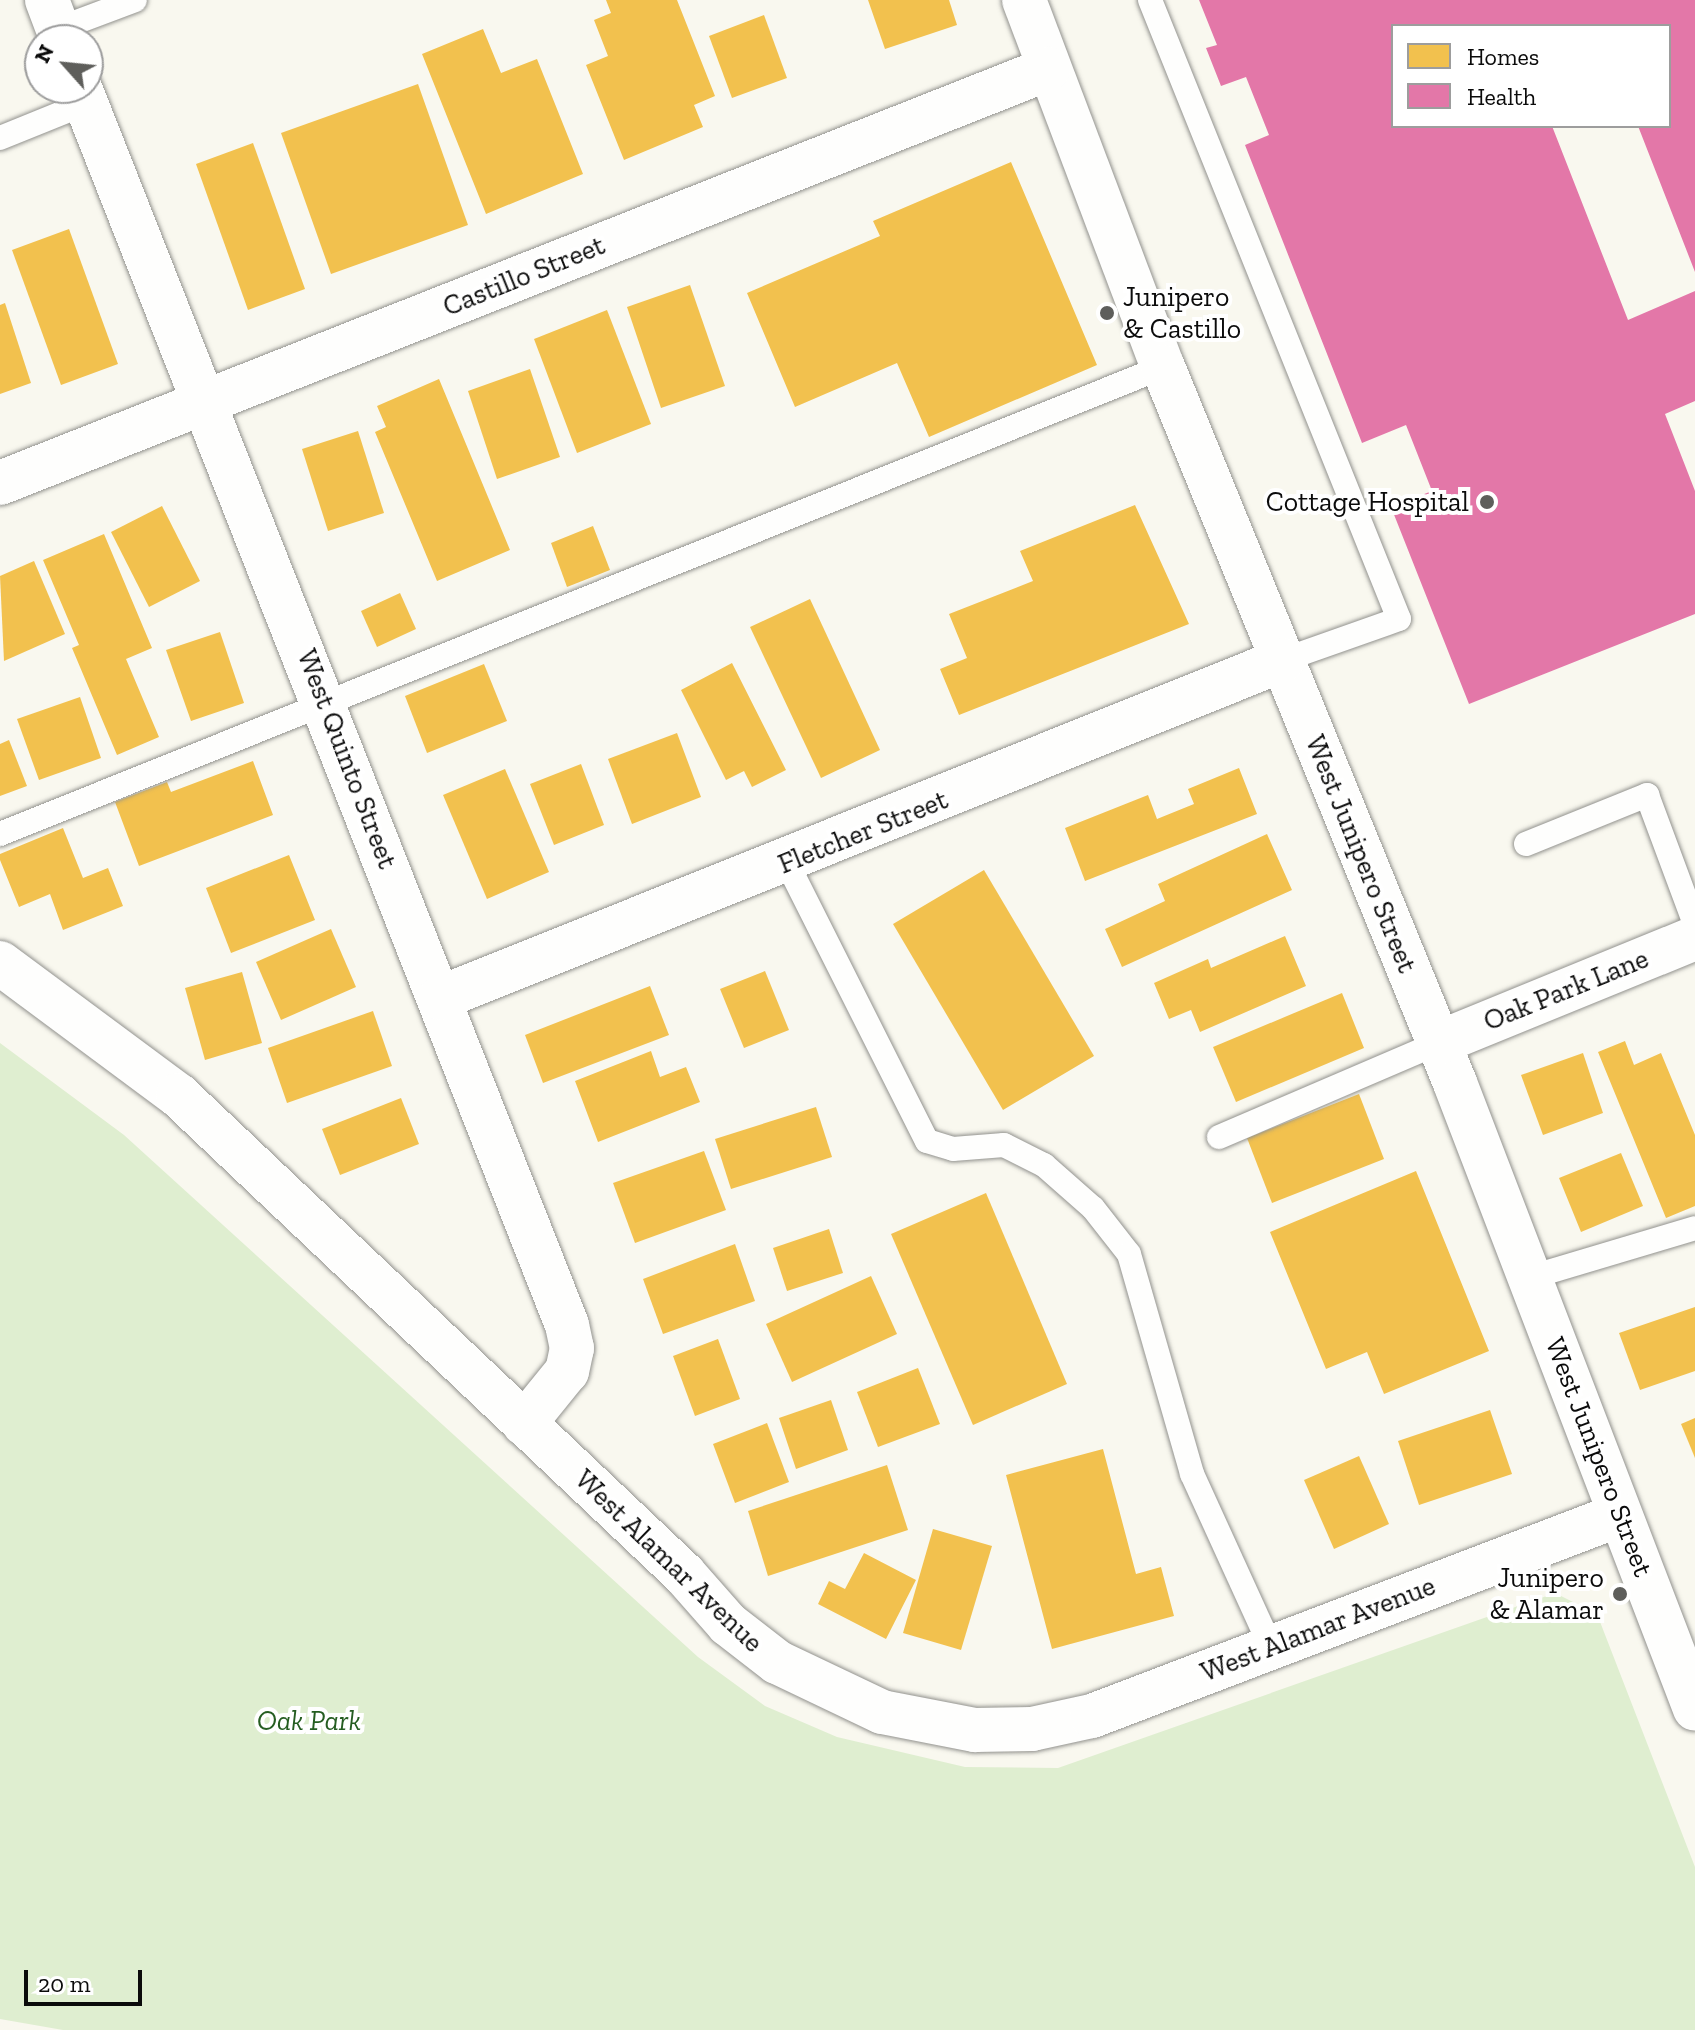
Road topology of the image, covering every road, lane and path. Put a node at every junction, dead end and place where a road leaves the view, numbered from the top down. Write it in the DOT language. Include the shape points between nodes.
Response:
graph roads {
  1 [pos="135,0"];
  2 [pos="1024,0"];
  3 [pos="1150,0"];
  4 [pos="56,23"];
  5 [pos="1048,69"];
  6 [pos="67,104"];
  7 [pos="86,104"];
  8 [pos="0,138"];
  9 [pos="1163,367"];
  10 [pos="206,404"];
  11 [pos="0,483"];
  12 [pos="1283,660"];
  13 [pos="324,701"];
  14 [pos="0,834"];
  15 [pos="1526,844"];
  16 [pos="787,863"];
  17 [pos="1695,924"];
  18 [pos="1695,938"];
  19 [pos="0,963"];
  20 [pos="440,998"];
  21 [pos="1438,1043"];
  22 [pos="1219,1137"];
  23 [pos="1695,1228"];
  24 [pos="1531,1277"];
  25 [pos="524,1424"];
  26 [pos="1619,1515"];
  27 [pos="1271,1647"];
  28 [pos="1695,1709"];
  1 -- 4 [label="lane"];
  2 -- 5 [label="street, West Junipero Street"];
  3 -- 12 [label="lane" via="1399,619"];
  5 -- 9 [label="street, West Junipero Street"];
  5 -- 10 [label="street, Castillo Street"];
  6 -- 8 [label="lane"];
  7 -- 10 [label="street, West Quinto Street"];
  9 -- 12 [label="street, West Junipero Street"];
  9 -- 13 [label="lane"];
  10 -- 11 [label="street, Castillo Street"];
  10 -- 13 [label="street, West Quinto Street"];
  12 -- 16 [label="street, Fletcher Street"];
  12 -- 21 [label="street, West Junipero Street"];
  13 -- 14 [label="lane"];
  13 -- 20 [label="street, West Quinto Street"];
  15 -- 17 [label="lane" via="1647,795"];
  16 -- 20 [label="street, Fletcher Street"];
  16 -- 27 [label="lane" via="927,1141 953,1149 1004,1145 1044,1165 1093,1208 1129,1254 1192,1474"];
  18 -- 21 [label="street, Oak Park Lane"];
  19 -- 25 [label="street, West Alamar Avenue" via="178,1095"];
  20 -- 25 [label="street, West Quinto Street" via="572,1348 567,1371"];
  21 -- 22 [label="lane"];
  21 -- 24 [label="street, West Junipero Street"];
  23 -- 24 [label="lane"];
  24 -- 26 [label="street, West Junipero Street"];
  25 -- 27 [label="street, West Alamar Avenue" via="684,1574 728,1624 777,1662 882,1712 975,1730 1032,1729 1092,1716"];
  26 -- 27 [label="street, West Alamar Avenue"];
  26 -- 28 [label="street, West Junipero Street"];
}
